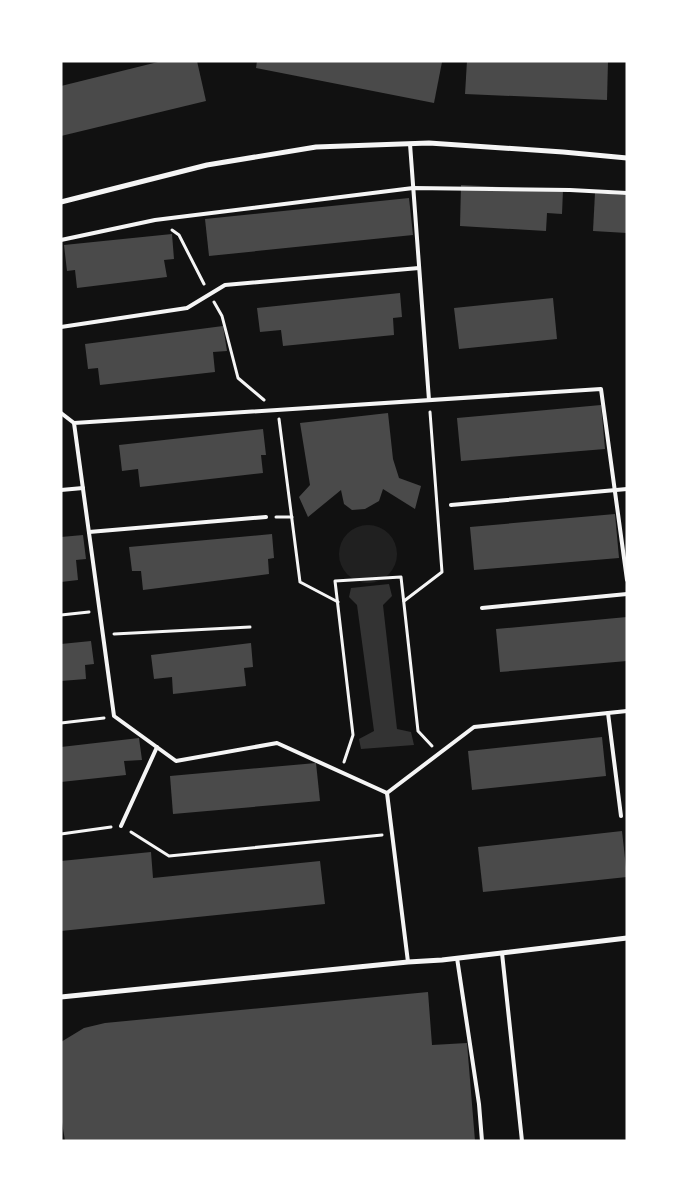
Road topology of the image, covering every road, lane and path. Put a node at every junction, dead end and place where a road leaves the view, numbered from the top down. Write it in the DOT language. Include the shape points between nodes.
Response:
graph roads {
  1 [pos="410,144"];
  2 [pos="627,158"];
  3 [pos="413,188"];
  4 [pos="627,192"];
  5 [pos="61,202"];
  6 [pos="155,220"];
  7 [pos="61,240"];
  8 [pos="419,268"];
  9 [pos="210,294"];
  10 [pos="61,326"];
  11 [pos="429,400"];
  12 [pos="277,410"];
  13 [pos="61,413"];
  14 [pos="74,423"];
  15 [pos="82,488"];
  16 [pos="627,489"];
  17 [pos="61,490"];
  18 [pos="615,490"];
  19 [pos="451,505"];
  20 [pos="266,517"];
  21 [pos="89,532"];
  22 [pos="627,580"];
  23 [pos="627,594"];
  24 [pos="338,602"];
  25 [pos="404,602"];
  26 [pos="482,608"];
  27 [pos="100,610"];
  28 [pos="61,615"];
  29 [pos="250,627"];
  30 [pos="103,635"];
  31 [pos="627,712"];
  32 [pos="608,713"];
  33 [pos="114,716"];
  34 [pos="61,723"];
  35 [pos="157,747"];
  36 [pos="438,754"];
  37 [pos="341,772"];
  38 [pos="388,793"];
  39 [pos="621,816"];
  40 [pos="121,826"];
  41 [pos="61,834"];
  42 [pos="392,834"];
  43 [pos="627,938"];
  44 [pos="502,953"];
  45 [pos="457,958"];
  46 [pos="408,962"];
  47 [pos="61,997"];
  48 [pos="482,1141"];
  49 [pos="522,1141"];
  1 -- 2 [label="street"];
  1 -- 3 [label="lane"];
  1 -- 5 [label="street" via="316,147 207,165"];
  3 -- 4 [label="lane"];
  3 -- 6 [label="lane"];
  3 -- 8 [label="lane"];
  6 -- 7 [label="lane"];
  6 -- 9 [label="path" via="180,235"];
  8 -- 9 [label="lane" via="225,285"];
  8 -- 11 [label="lane"];
  9 -- 10 [label="lane" via="187,308"];
  9 -- 12 [label="path" via="222,316 238,378"];
  11 -- 12 [label="lane"];
  11 -- 18 [label="lane" via="601,389"];
  11 -- 25 [label="path" via="442,572"];
  12 -- 14 [label="lane"];
  12 -- 24 [label="path" via="300,582"];
  13 -- 14 [label="lane"];
  14 -- 15 [label="lane"];
  15 -- 17 [label="lane"];
  15 -- 21 [label="lane"];
  16 -- 18 [label="lane"];
  18 -- 19 [label="lane"];
  18 -- 22 [label="lane"];
  20 -- 21 [label="lane"];
  21 -- 27 [label="lane"];
  23 -- 26 [label="lane"];
  24 -- 25 [label="path" via="336,581 401,577"];
  24 -- 37 [label="path" via="353,735"];
  25 -- 36 [label="path" via="418,731"];
  27 -- 28 [label="path"];
  27 -- 30 [label="lane"];
  29 -- 30 [label="path"];
  30 -- 33 [label="lane"];
  31 -- 32 [label="lane"];
  32 -- 36 [label="lane" via="474,727"];
  32 -- 39 [label="lane"];
  33 -- 34 [label="path"];
  33 -- 35 [label="lane"];
  35 -- 37 [label="lane" via="176,761 277,743"];
  35 -- 40 [label="lane"];
  36 -- 38 [label="lane"];
  37 -- 38 [label="lane"];
  38 -- 42 [label="lane"];
  40 -- 41 [label="path"];
  40 -- 42 [label="path" via="169,856"];
  42 -- 46 [label="lane"];
  43 -- 44 [label="street"];
  44 -- 45 [label="street"];
  44 -- 49 [label="lane"];
  45 -- 46 [label="street"];
  45 -- 48 [label="lane"];
  46 -- 47 [label="street"];
}
